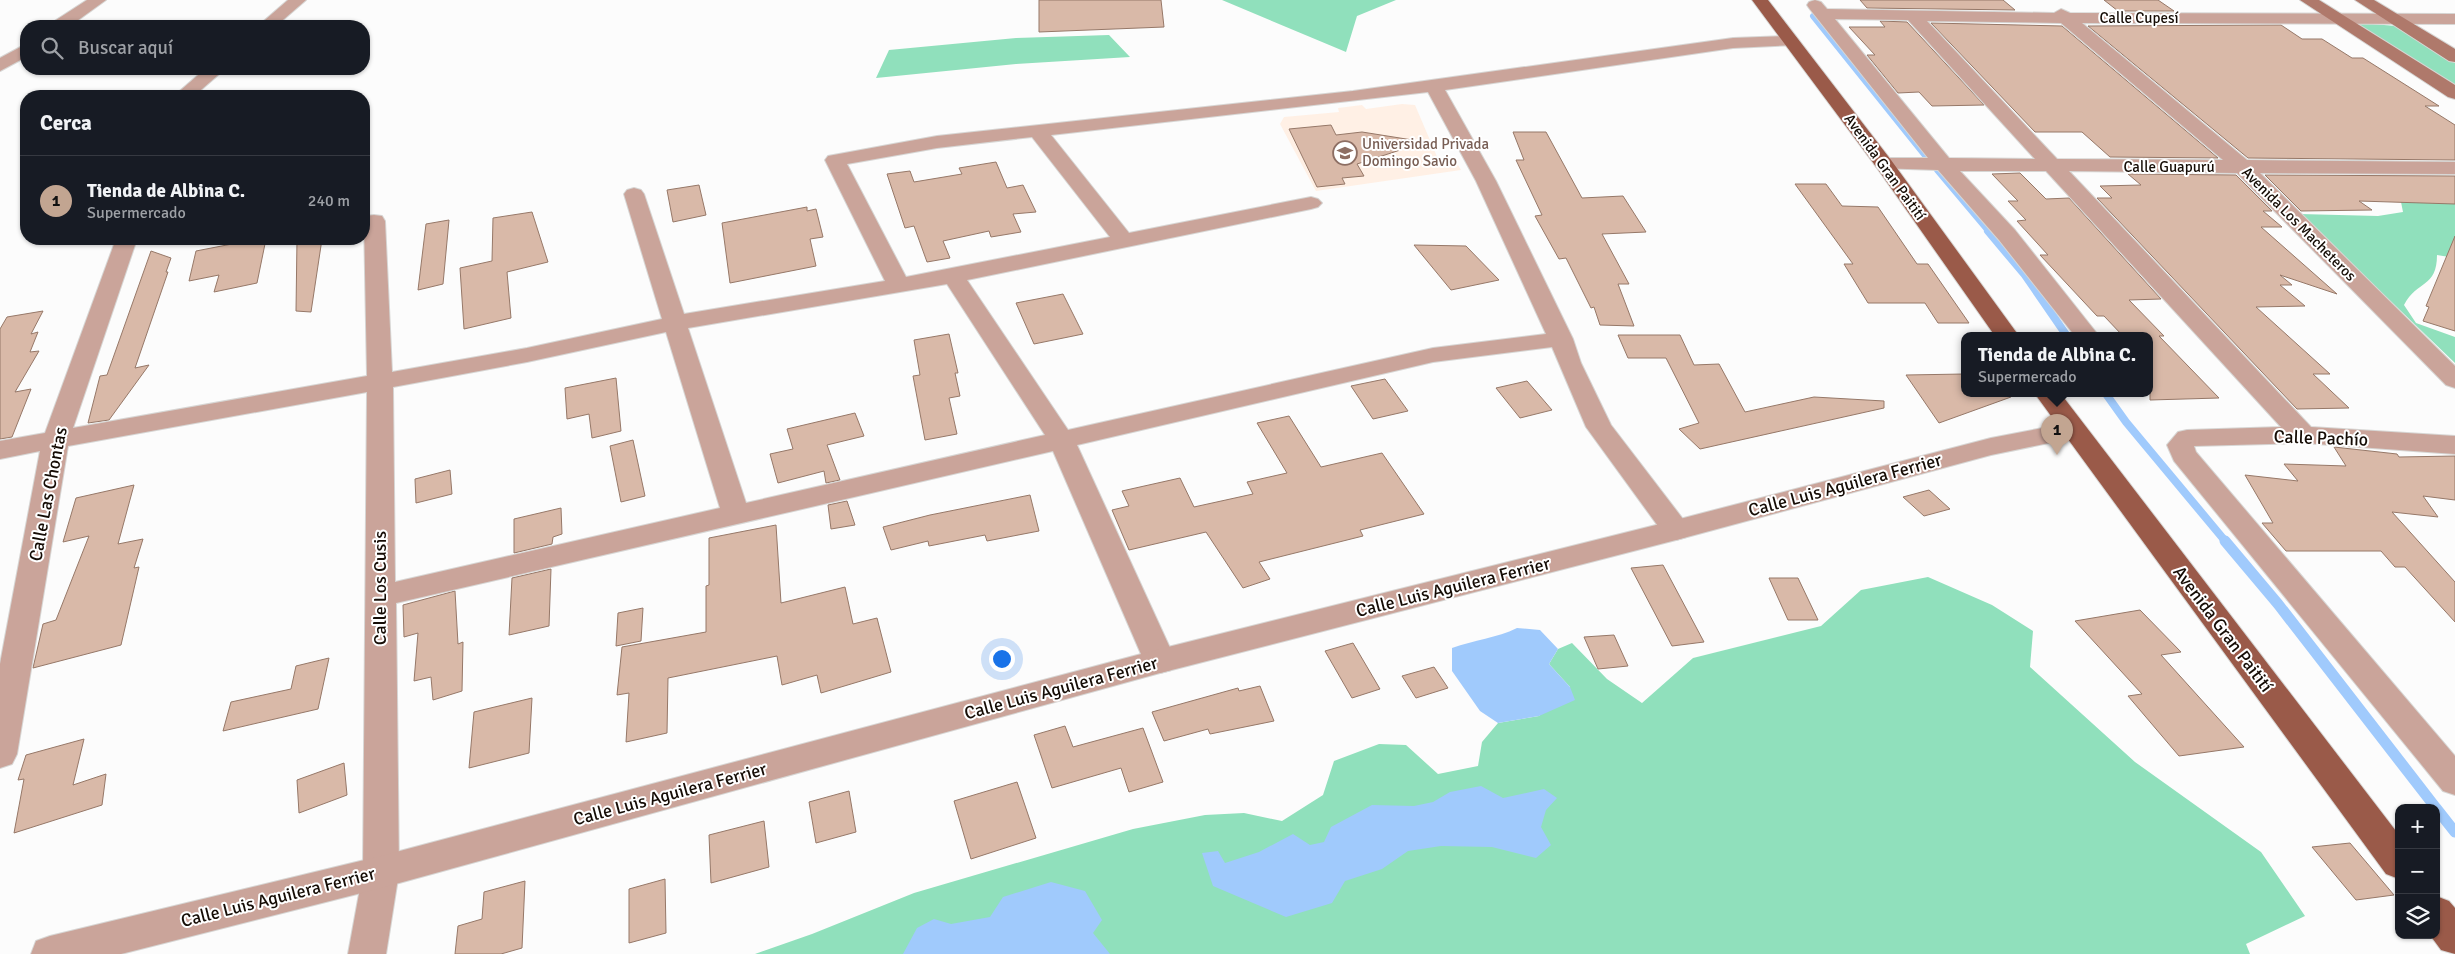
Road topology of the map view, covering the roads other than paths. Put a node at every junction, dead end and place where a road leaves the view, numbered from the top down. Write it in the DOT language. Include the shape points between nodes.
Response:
graph roads {
  1 [pos="98,0"];
  2 [pos="298,0"];
  3 [pos="1760,0"];
  4 [pos="2044,0"];
  5 [pos="2308,0"];
  6 [pos="2363,0"];
  7 [pos="1817,7"];
  8 [pos="1912,15"];
  9 [pos="2335,17"];
  10 [pos="2066,18"];
  11 [pos="2393,18"];
  12 [pos="2455,19"];
  13 [pos="68,20"];
  14 [pos="273,20"];
  15 [pos="1790,41"];
  16 [pos="20,53"];
  17 [pos="2455,57"];
  18 [pos="0,66"];
  19 [pos="209,75"];
  20 [pos="1434,86"];
  21 [pos="190,90"];
  22 [pos="2455,93"];
  23 [pos="1037,131"];
  24 [pos="1884,164"];
  25 [pos="1944,165"];
  26 [pos="2055,166"];
  27 [pos="2243,168"];
  28 [pos="2455,168"];
  29 [pos="634,194"];
  30 [pos="1311,203"];
  31 [pos="374,220"];
  32 [pos="1124,241"];
  33 [pos="124,245"];
  34 [pos="953,276"];
  35 [pos="899,286"];
  36 [pos="676,324"];
  37 [pos="2004,332"];
  38 [pos="2084,332"];
  39 [pos="1561,339"];
  40 [pos="2455,380"];
  41 [pos="380,382"];
  42 [pos="2050,397"];
  43 [pos="2074,430"];
  44 [pos="2303,435"];
  45 [pos="56,439"];
  46 [pos="1061,439"];
  47 [pos="2455,445"];
  48 [pos="0,450"];
  49 [pos="736,516"];
  50 [pos="1676,530"];
  51 [pos="380,596"];
  52 [pos="1160,661"];
  53 [pos="0,754"];
  54 [pos="2455,781"];
  55 [pos="2395,858"];
  56 [pos="381,872"];
  57 [pos="2440,918"];
  58 [pos="2455,938"];
  59 [pos="50,954"];
  60 [pos="367,954"];
  1 -- 13 [label="street"];
  2 -- 14 [label="street"];
  3 -- 15 [label="main road, Avenida Gran Paitití"];
  4 -- 10 [label="street, Avenida Los Macheteros"];
  5 -- 9 [label="main road"];
  6 -- 11 [label="main road"];
  7 -- 8 [label="street, Calle Cupesí"];
  7 -- 25 [label="street"];
  8 -- 10 [label="street, Calle Cupesí"];
  8 -- 26 [label="street"];
  9 -- 10 [label="street, Calle Cupesí"];
  9 -- 11 [label="street, Calle Cupesí"];
  9 -- 22 [label="main road"];
  10 -- 27 [label="street, Avenida Los Macheteros"];
  11 -- 12 [label="street, Calle Cupesí"];
  11 -- 17 [label="main road"];
  15 -- 20 [label="street" via="1733,42"];
  15 -- 24 [label="main road, Avenida Gran Paitití"];
  16 -- 18 [label="street"];
  19 -- 21 [label="street"];
  20 -- 23 [label="street" via="1262,109"];
  20 -- 39 [label="street" via="1486,181"];
  23 -- 32 [label="street"];
  23 -- 35 [label="street" via="872,152 835,160"];
  24 -- 25 [label="street, Calle Guapurú"];
  24 -- 37 [label="main road, Avenida Gran Paitití"];
  25 -- 26 [label="street, Calle Guapurú"];
  25 -- 38 [label="street" via="2007,235"];
  26 -- 27 [label="street, Calle Guapurú"];
  26 -- 44 [label="street"];
  27 -- 28 [label="street, Calle Guapurú"];
  27 -- 40 [label="street, Avenida Los Macheteros"];
  29 -- 36 [label="street"];
  30 -- 32 [label="street"];
  31 -- 41 [label="street, Calle Los Cusis"];
  32 -- 34 [label="street"];
  33 -- 45 [label="street, Calle Las Chontas"];
  34 -- 35 [label="street"];
  34 -- 46 [label="street"];
  35 -- 36 [label="street"];
  36 -- 41 [label="street"];
  36 -- 49 [label="street"];
  39 -- 46 [label="street" via="1433,355"];
  39 -- 50 [label="street" via="1599,427"];
  41 -- 45 [label="street"];
  41 -- 51 [label="street, Calle Los Cusis"];
  42 -- 43 [label="main road, Avenida Gran Paitití"];
  43 -- 50 [label="street, Calle Luis Aguilera Ferrier" via="1991,447"];
  43 -- 55 [label="main road, Avenida Gran Paitití"];
  44 -- 47 [label="street, Calle Pachío"];
  44 -- 54 [label="street, Calle Pachío" via="2187,438 2180,445 2184,455"];
  45 -- 48 [label="street"];
  45 -- 53 [label="street, Calle Las Chontas"];
  46 -- 49 [label="street"];
  46 -- 52 [label="street"];
  49 -- 51 [label="street"];
  50 -- 52 [label="street, Calle Luis Aguilera Ferrier"];
  51 -- 56 [label="street, Calle Los Cusis"];
  52 -- 56 [label="street, Calle Luis Aguilera Ferrier"];
  56 -- 59 [label="street, Calle Luis Aguilera Ferrier"];
  56 -- 60 [label="street, Calle Los Cusis"];
  57 -- 58 [label="main road"];
}
